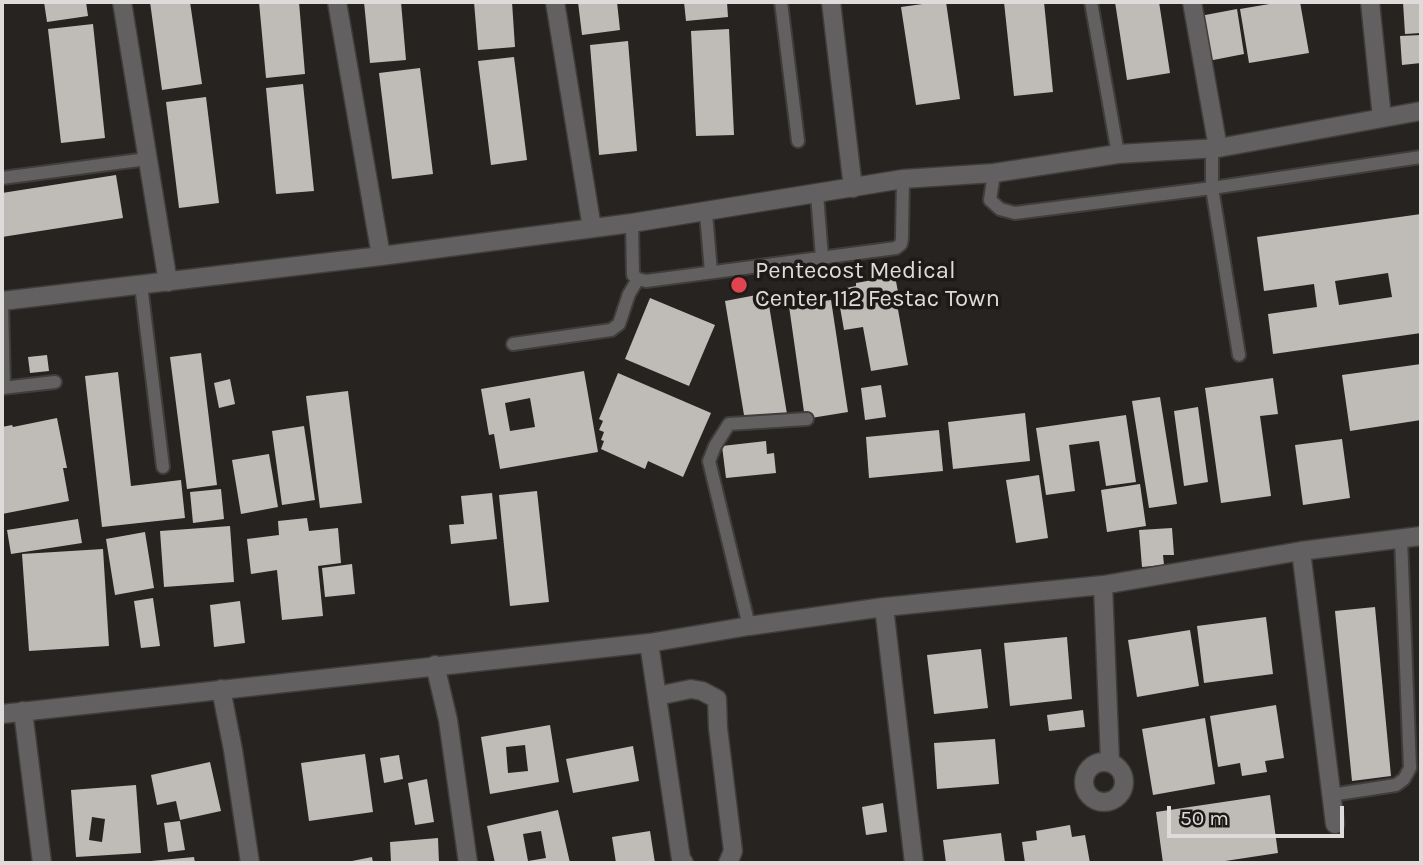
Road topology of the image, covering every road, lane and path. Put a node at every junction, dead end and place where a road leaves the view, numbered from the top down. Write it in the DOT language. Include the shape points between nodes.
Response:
graph roads {
  1 [pos="122,2"];
  2 [pos="337,2"];
  3 [pos="555,2"];
  4 [pos="781,2"];
  5 [pos="831,2"];
  6 [pos="1091,2"];
  7 [pos="1192,2"];
  8 [pos="1370,2"];
  9 [pos="1421,111"];
  10 [pos="1382,118"];
  11 [pos="798,141"];
  12 [pos="1215,148"];
  13 [pos="1118,154"];
  14 [pos="1421,157"];
  15 [pos="147,159"];
  16 [pos="995,173"];
  17 [pos="2,178"];
  18 [pos="903,179"];
  19 [pos="853,188"];
  20 [pos="1212,188"];
  21 [pos="817,194"];
  22 [pos="706,213"];
  23 [pos="632,223"];
  24 [pos="592,228"];
  25 [pos="381,256"];
  26 [pos="822,258"];
  27 [pos="711,272"];
  28 [pos="638,279"];
  29 [pos="168,282"];
  30 [pos="141,285"];
  31 [pos="2,301"];
  32 [pos="513,344"];
  33 [pos="1239,355"];
  34 [pos="55,382"];
  35 [pos="3,388"];
  36 [pos="807,419"];
  37 [pos="163,467"];
  38 [pos="1421,536"];
  39 [pos="1401,539"];
  40 [pos="1301,551"];
  41 [pos="1103,585"];
  42 [pos="884,607"];
  43 [pos="749,626"];
  44 [pos="649,643"];
  45 [pos="435,665"];
  46 [pos="221,690"];
  47 [pos="657,696"];
  48 [pos="23,710"];
  49 [pos="2,713"];
  50 [pos="1110,762"];
  51 [pos="1331,795"];
  52 [pos="1335,824"];
  53 [pos="42,863"];
  54 [pos="250,863"];
  55 [pos="468,863"];
  56 [pos="684,863"];
  57 [pos="728,863"];
  58 [pos="914,863"];
  1 -- 15 [label="street"];
  2 -- 25 [label="street"];
  3 -- 24 [label="street"];
  4 -- 11 [label="lane"];
  5 -- 19 [label="street"];
  6 -- 13 [label="lane"];
  7 -- 12 [label="street"];
  8 -- 10 [label="street"];
  9 -- 10 [label="street"];
  10 -- 12 [label="street"];
  12 -- 13 [label="street"];
  12 -- 20 [label="lane"];
  13 -- 16 [label="street"];
  14 -- 20 [label="lane"];
  15 -- 17 [label="lane"];
  15 -- 29 [label="street"];
  16 -- 18 [label="street"];
  16 -- 20 [label="lane" via="990,200 1015,213"];
  18 -- 19 [label="street"];
  18 -- 26 [label="lane" via="901,244"];
  19 -- 21 [label="street"];
  20 -- 33 [label="lane"];
  21 -- 22 [label="street"];
  21 -- 26 [label="lane"];
  22 -- 23 [label="street"];
  22 -- 27 [label="lane"];
  23 -- 24 [label="street"];
  23 -- 28 [label="lane" via="633,275"];
  24 -- 25 [label="street"];
  25 -- 29 [label="street"];
  26 -- 27 [label="lane"];
  27 -- 28 [label="lane"];
  28 -- 32 [label="lane" via="619,324 611,330"];
  29 -- 30 [label="street"];
  30 -- 31 [label="street"];
  30 -- 37 [label="lane"];
  31 -- 35 [label="lane"];
  34 -- 35 [label="lane"];
  36 -- 43 [label="lane" via="729,424 709,461"];
  38 -- 39 [label="street"];
  39 -- 40 [label="street"];
  39 -- 51 [label="lane" via="1410,768 1396,785"];
  40 -- 41 [label="street"];
  40 -- 51 [label="street"];
  41 -- 42 [label="street"];
  41 -- 50 [label="street"];
  42 -- 43 [label="street"];
  42 -- 58 [label="street"];
  43 -- 44 [label="street"];
  44 -- 45 [label="street"];
  44 -- 47 [label="street"];
  45 -- 46 [label="street"];
  45 -- 55 [label="street" via="448,720"];
  46 -- 48 [label="street"];
  46 -- 54 [label="street"];
  47 -- 56 [label="street"];
  47 -- 57 [label="street" via="691,689 717,699 733,850"];
  48 -- 49 [label="street"];
  48 -- 53 [label="street"];
  51 -- 52 [label="street"];
}
